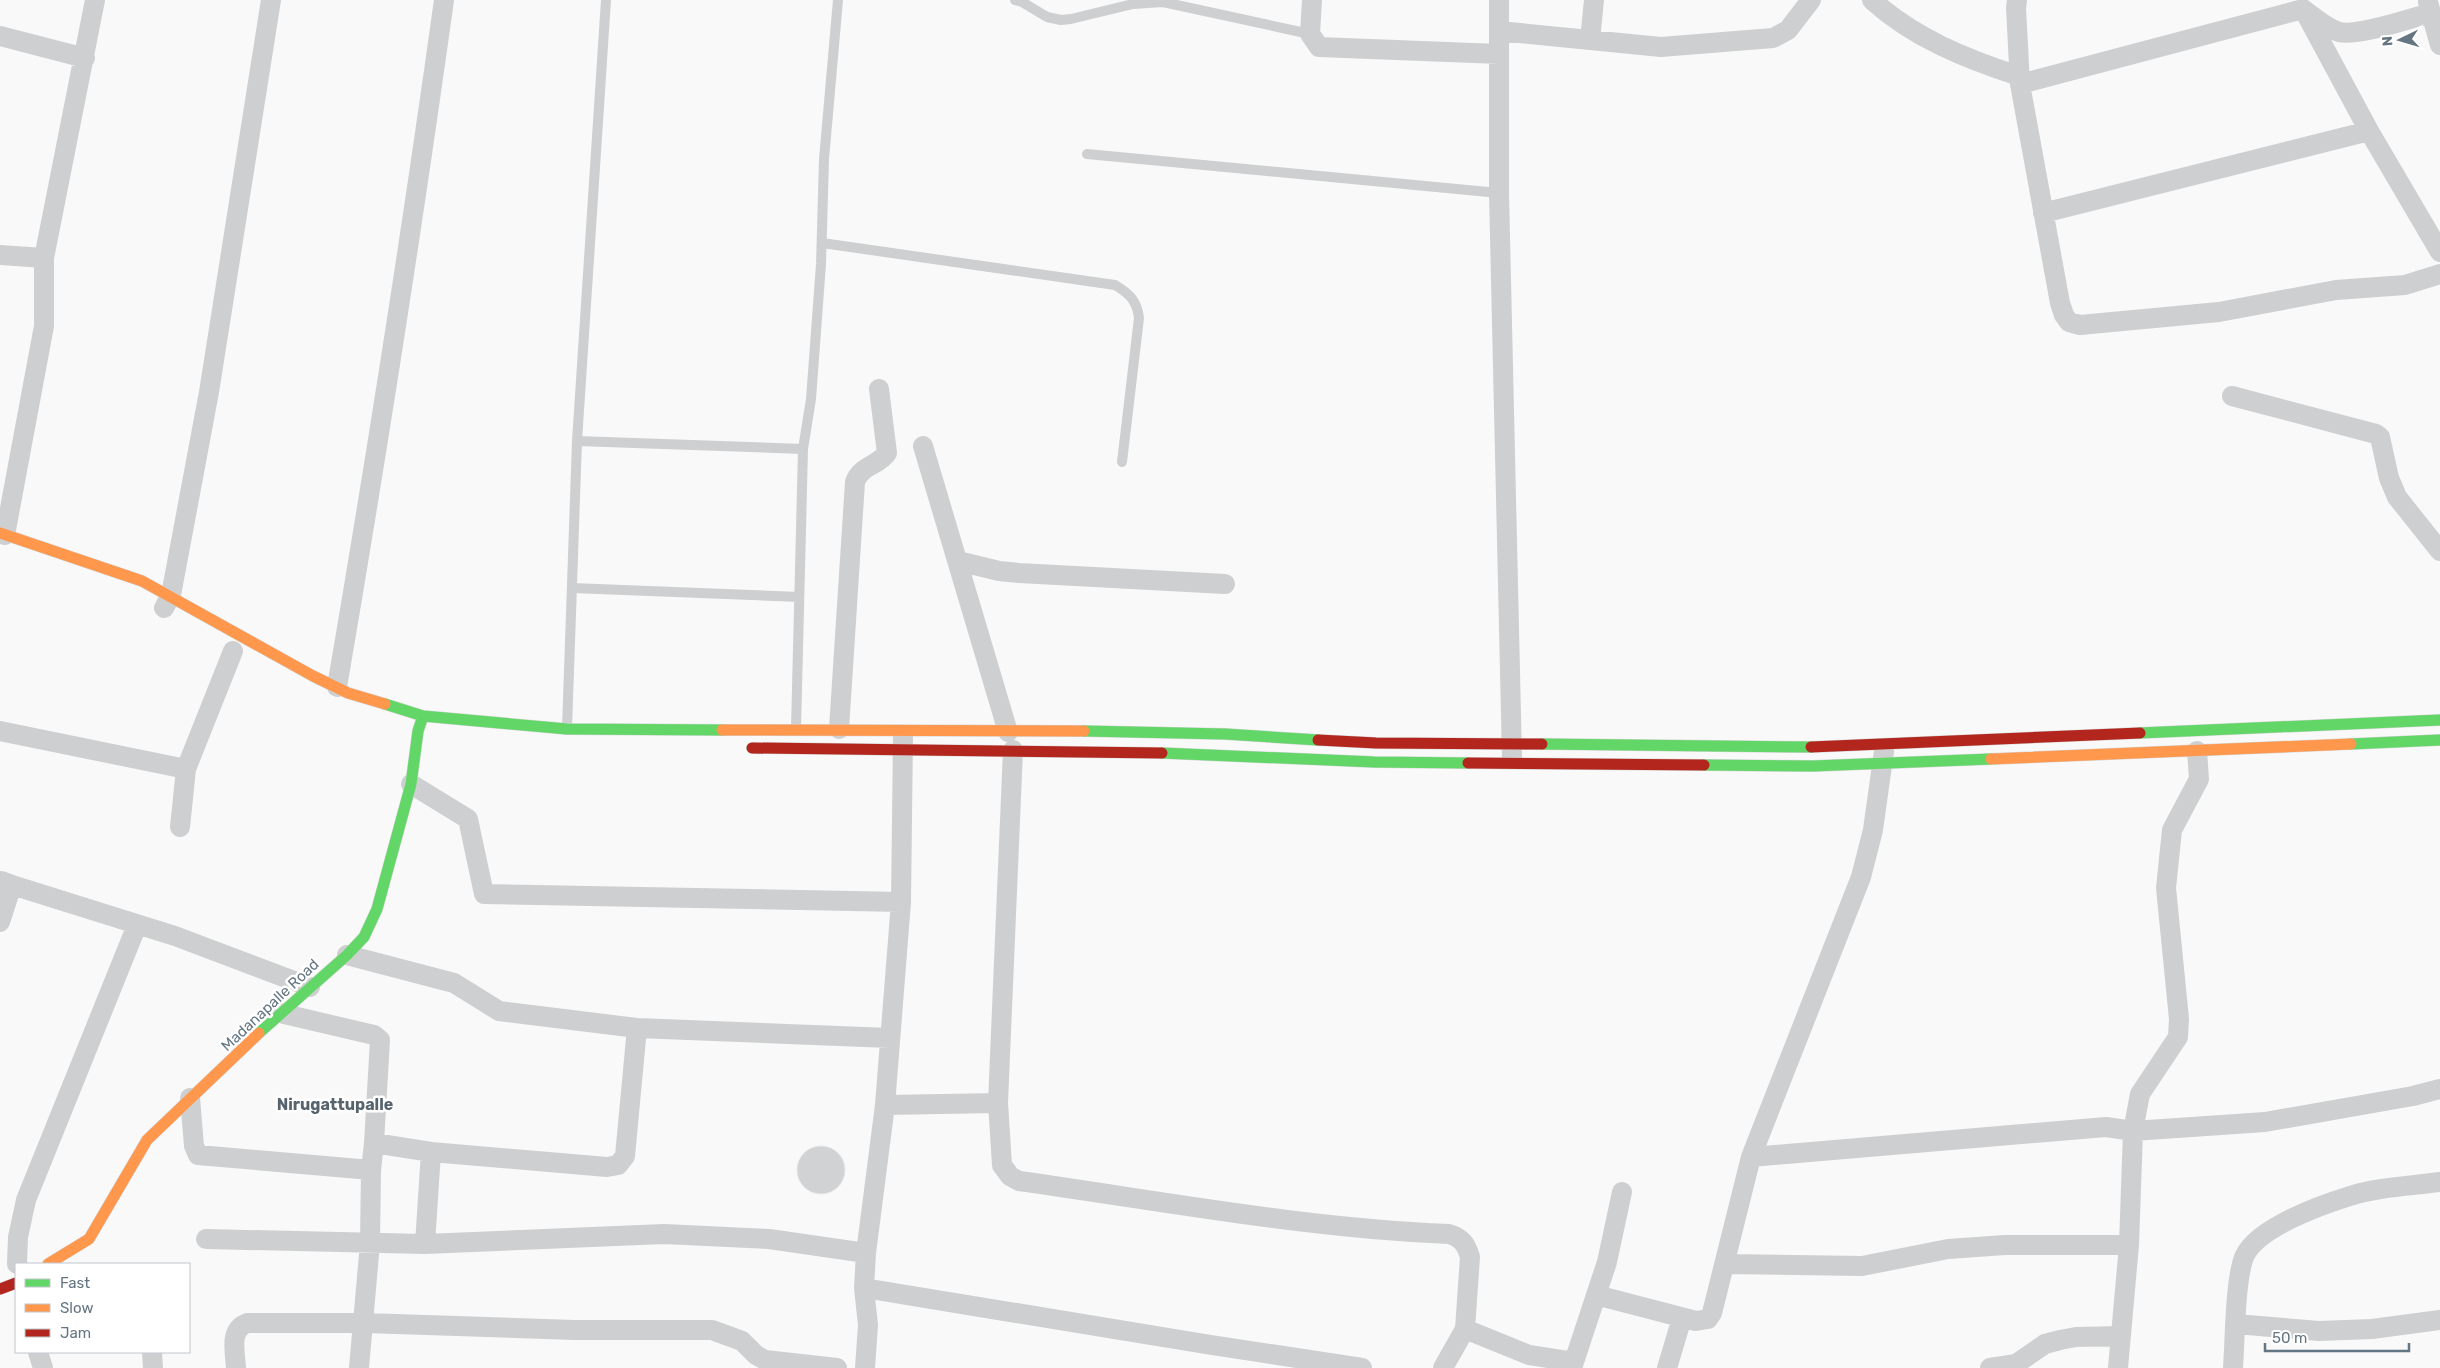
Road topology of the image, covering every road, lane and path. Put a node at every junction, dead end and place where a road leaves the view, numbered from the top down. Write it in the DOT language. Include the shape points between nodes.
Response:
graph roads {
  1 [pos="95,0"];
  2 [pos="271,0"];
  3 [pos="444,0"];
  4 [pos="606,0"];
  5 [pos="838,0"];
  6 [pos="1015,0"];
  7 [pos="1312,0"];
  8 [pos="1499,0"];
  9 [pos="1594,0"];
  10 [pos="1811,0"];
  11 [pos="1872,0"];
  12 [pos="2017,0"];
  13 [pos="2301,5"];
  14 [pos="2429,6"];
  15 [pos="1499,31"];
  16 [pos="1310,34"];
  17 [pos="0,36"];
  18 [pos="1590,40"];
  19 [pos="2440,45"];
  20 [pos="1499,54"];
  21 [pos="85,58"];
  22 [pos="2020,80"];
  23 [pos="2369,131"];
  24 [pos="1087,154"];
  25 [pos="1499,192"];
  26 [pos="2043,213"];
  27 [pos="822,243"];
  28 [pos="2440,252"];
  29 [pos="0,255"];
  30 [pos="44,258"];
  31 [pos="2440,274"];
  32 [pos="880,389"];
  33 [pos="2232,396"];
  34 [pos="577,441"];
  35 [pos="923,446"];
  36 [pos="803,449"];
  37 [pos="1122,462"];
  38 [pos="3,534"];
  39 [pos="2440,550"];
  40 [pos="958,561"];
  41 [pos="104,570"];
  42 [pos="1225,584"];
  43 [pos="572,588"];
  44 [pos="131,591"];
  45 [pos="799,597"];
  46 [pos="166,606"];
  47 [pos="233,651"];
  48 [pos="336,687"];
  49 [pos="423,716"];
  50 [pos="2440,720"];
  51 [pos="567,729"];
  52 [pos="796,729"];
  53 [pos="839,729"];
  54 [pos="902,729"];
  55 [pos="0,731"];
  56 [pos="2440,740"];
  57 [pos="1010,741"];
  58 [pos="1513,743"];
  59 [pos="737,747"];
  60 [pos="904,750"];
  61 [pos="2197,751"];
  62 [pos="1884,754"];
  63 [pos="1512,764"];
  64 [pos="186,769"];
  65 [pos="411,784"];
  66 [pos="180,827"];
  67 [pos="6,883"];
  68 [pos="901,902"];
  69 [pos="0,922"];
  70 [pos="137,925"];
  71 [pos="346,955"];
  72 [pos="310,987"];
  73 [pos="280,1013"];
  74 [pos="637,1028"];
  75 [pos="890,1038"];
  76 [pos="2440,1089"];
  77 [pos="190,1098"];
  78 [pos="998,1103"];
  79 [pos="885,1105"];
  80 [pos="2133,1131"];
  81 [pos="374,1143"];
  82 [pos="431,1152"];
  83 [pos="1751,1157"];
  84 [pos="371,1170"];
  85 [pos="2440,1182"];
  86 [pos="1622,1192"];
  87 [pos="206,1239"];
  88 [pos="370,1243"];
  89 [pos="425,1244"];
  90 [pos="2129,1245"];
  91 [pos="866,1253"];
  92 [pos="17,1263"];
  93 [pos="50,1263"];
  94 [pos="1726,1264"];
  95 [pos="15,1283"];
  96 [pos="864,1288"];
  97 [pos="0,1289"];
  98 [pos="1596,1295"];
  99 [pos="1682,1318"];
  100 [pos="2440,1320"];
  101 [pos="365,1323"];
  102 [pos="2236,1324"];
  103 [pos="1465,1329"];
  104 [pos="2121,1336"];
  105 [pos="38,1353"];
  106 [pos="152,1353"];
  107 [pos="1573,1365"];
  108 [pos="43,1368"];
  109 [pos="153,1368"];
  110 [pos="236,1368"];
  111 [pos="359,1368"];
  112 [pos="837,1368"];
  113 [pos="865,1368"];
  114 [pos="1362,1368"];
  115 [pos="1443,1368"];
  116 [pos="1667,1368"];
  117 [pos="1990,1368"];
  118 [pos="2118,1368"];
  119 [pos="2233,1368"];
  1 -- 21 [label="street"];
  2 -- 46 [label="street" via="209,392"];
  3 -- 48 [label="street" via="378,448"];
  4 -- 34 [label="lane"];
  5 -- 27 [label="lane" via="824,159"];
  6 -- 16 [label="lane" via="1047,17 1061,20 1132,4 1163,2"];
  7 -- 16 [label="street"];
  8 -- 15 [label="street"];
  9 -- 18 [label="street"];
  10 -- 18 [label="street" via="1788,30 1773,38 1661,47"];
  11 -- 22 [label="street" via="1919,35"];
  12 -- 22 [label="street"];
  13 -- 14 [label="street" via="2328,27 2342,33 2356,33"];
  13 -- 22 [label="street"];
  13 -- 23 [label="street"];
  14 -- 19 [label="street"];
  15 -- 18 [label="street"];
  15 -- 20 [label="street"];
  16 -- 20 [label="street" via="1319,47"];
  17 -- 21 [label="street"];
  20 -- 25 [label="street"];
  21 -- 30 [label="street"];
  22 -- 26 [label="street"];
  23 -- 26 [label="street"];
  23 -- 28 [label="street"];
  24 -- 25 [label="lane"];
  25 -- 58 [label="street" via="1506,580"];
  26 -- 31 [label="street" via="2064,315 2069,322 2080,325 2219,312 2336,290 2405,285"];
  27 -- 36 [label="lane" via="812,399"];
  27 -- 37 [label="lane" via="1115,285 1129,293 1137,304 1139,318"];
  29 -- 30 [label="street"];
  30 -- 38 [label="street" via="44,326"];
  32 -- 53 [label="street" via="887,453 862,470 855,482"];
  33 -- 39 [label="street" via="2376,434 2380,438 2397,497"];
  34 -- 36 [label="lane"];
  34 -- 43 [label="lane"];
  35 -- 40 [label="street"];
  36 -- 45 [label="lane"];
  38 -- 41 [label="main road"];
  40 -- 42 [label="street" via="1019,573"];
  40 -- 57 [label="street"];
  41 -- 44 [label="main road"];
  41 -- 46 [label="main road" via="142,581"];
  43 -- 45 [label="lane"];
  43 -- 51 [label="lane"];
  45 -- 52 [label="lane"];
  46 -- 48 [label="main road"];
  47 -- 64 [label="street"];
  48 -- 49 [label="main road"];
  49 -- 51 [label="main road"];
  49 -- 65 [label="main road, Madanapalle Road"];
  50 -- 62 [label="main road"];
  51 -- 52 [label="main road"];
  52 -- 53 [label="main road"];
  53 -- 54 [label="main road"];
  54 -- 57 [label="main road"];
  54 -- 60 [label="street"];
  55 -- 64 [label="street"];
  56 -- 61 [label="main road"];
  57 -- 58 [label="main road" via="1109,732 1376,742"];
  57 -- 60 [label="main road"];
  57 -- 63 [label="main road" via="1374,762"];
  57 -- 78 [label="street"];
  58 -- 62 [label="main road" via="1824,747"];
  58 -- 63 [label="street"];
  59 -- 60 [label="main road"];
  60 -- 68 [label="street"];
  61 -- 62 [label="main road"];
  61 -- 80 [label="street" via="2198,779 2172,830 2167,880 2178,1037 2140,1094"];
  62 -- 63 [label="main road"];
  62 -- 83 [label="street" via="1873,830 1861,877"];
  64 -- 66 [label="street"];
  65 -- 68 [label="street" via="468,818 484,894"];
  65 -- 71 [label="main road, Madanapalle Road" via="377,910 364,936"];
  67 -- 69 [label="street"];
  67 -- 70 [label="street"];
  68 -- 75 [label="street"];
  70 -- 72 [label="street"];
  70 -- 92 [label="street" via="26,1200 18,1237"];
  71 -- 72 [label="main road, Madanapalle Road"];
  71 -- 74 [label="street" via="454,983 499,1012"];
  72 -- 73 [label="main road, Madanapalle Road"];
  73 -- 77 [label="main road, Madanapalle Road"];
  73 -- 81 [label="street" via="374,1034 380,1040"];
  74 -- 75 [label="street"];
  74 -- 82 [label="street" via="625,1156 618,1165 607,1167"];
  75 -- 79 [label="street"];
  76 -- 80 [label="street" via="2264,1122"];
  77 -- 84 [label="street" via="194,1146 198,1155"];
  77 -- 93 [label="main road, Madanapalle Road" via="147,1140 89,1239"];
  78 -- 79 [label="street"];
  78 -- 103 [label="street" via="1002,1165 1010,1176 1019,1181 1217,1212 1459,1237 1467,1245 1470,1257"];
  79 -- 91 [label="street"];
  80 -- 83 [label="street" via="2106,1127"];
  80 -- 90 [label="street"];
  81 -- 82 [label="street"];
  81 -- 84 [label="street"];
  82 -- 89 [label="street"];
  83 -- 94 [label="street"];
  84 -- 88 [label="street"];
  85 -- 102 [label="street" via="2350,1196 2280,1224 2257,1239 2245,1254 2240,1273"];
  86 -- 98 [label="street" via="1607,1262"];
  87 -- 88 [label="street"];
  88 -- 89 [label="street"];
  88 -- 101 [label="street"];
  89 -- 91 [label="street" via="664,1234 768,1239"];
  90 -- 94 [label="street" via="2005,1245 1948,1250 1862,1266"];
  90 -- 104 [label="street"];
  91 -- 96 [label="street"];
  94 -- 99 [label="street" via="1708,1319 1696,1322"];
  95 -- 97 [label="main road"];
  96 -- 113 [label="street" via="868,1325"];
  96 -- 114 [label="street"];
  98 -- 99 [label="street"];
  98 -- 107 [label="street"];
  99 -- 116 [label="street"];
  100 -- 102 [label="street" via="2372,1329 2319,1331"];
  101 -- 110 [label="street" via="247,1323 235,1332"];
  101 -- 111 [label="street"];
  101 -- 112 [label="street" via="574,1330 712,1330 742,1341 765,1360"];
  102 -- 119 [label="street"];
  103 -- 107 [label="street" via="1529,1354"];
  103 -- 115 [label="street"];
  104 -- 117 [label="street" via="2060,1340 2045,1344 2016,1364"];
  104 -- 118 [label="street"];
  105 -- 108 [label="street"];
  106 -- 109 [label="street"];
}
